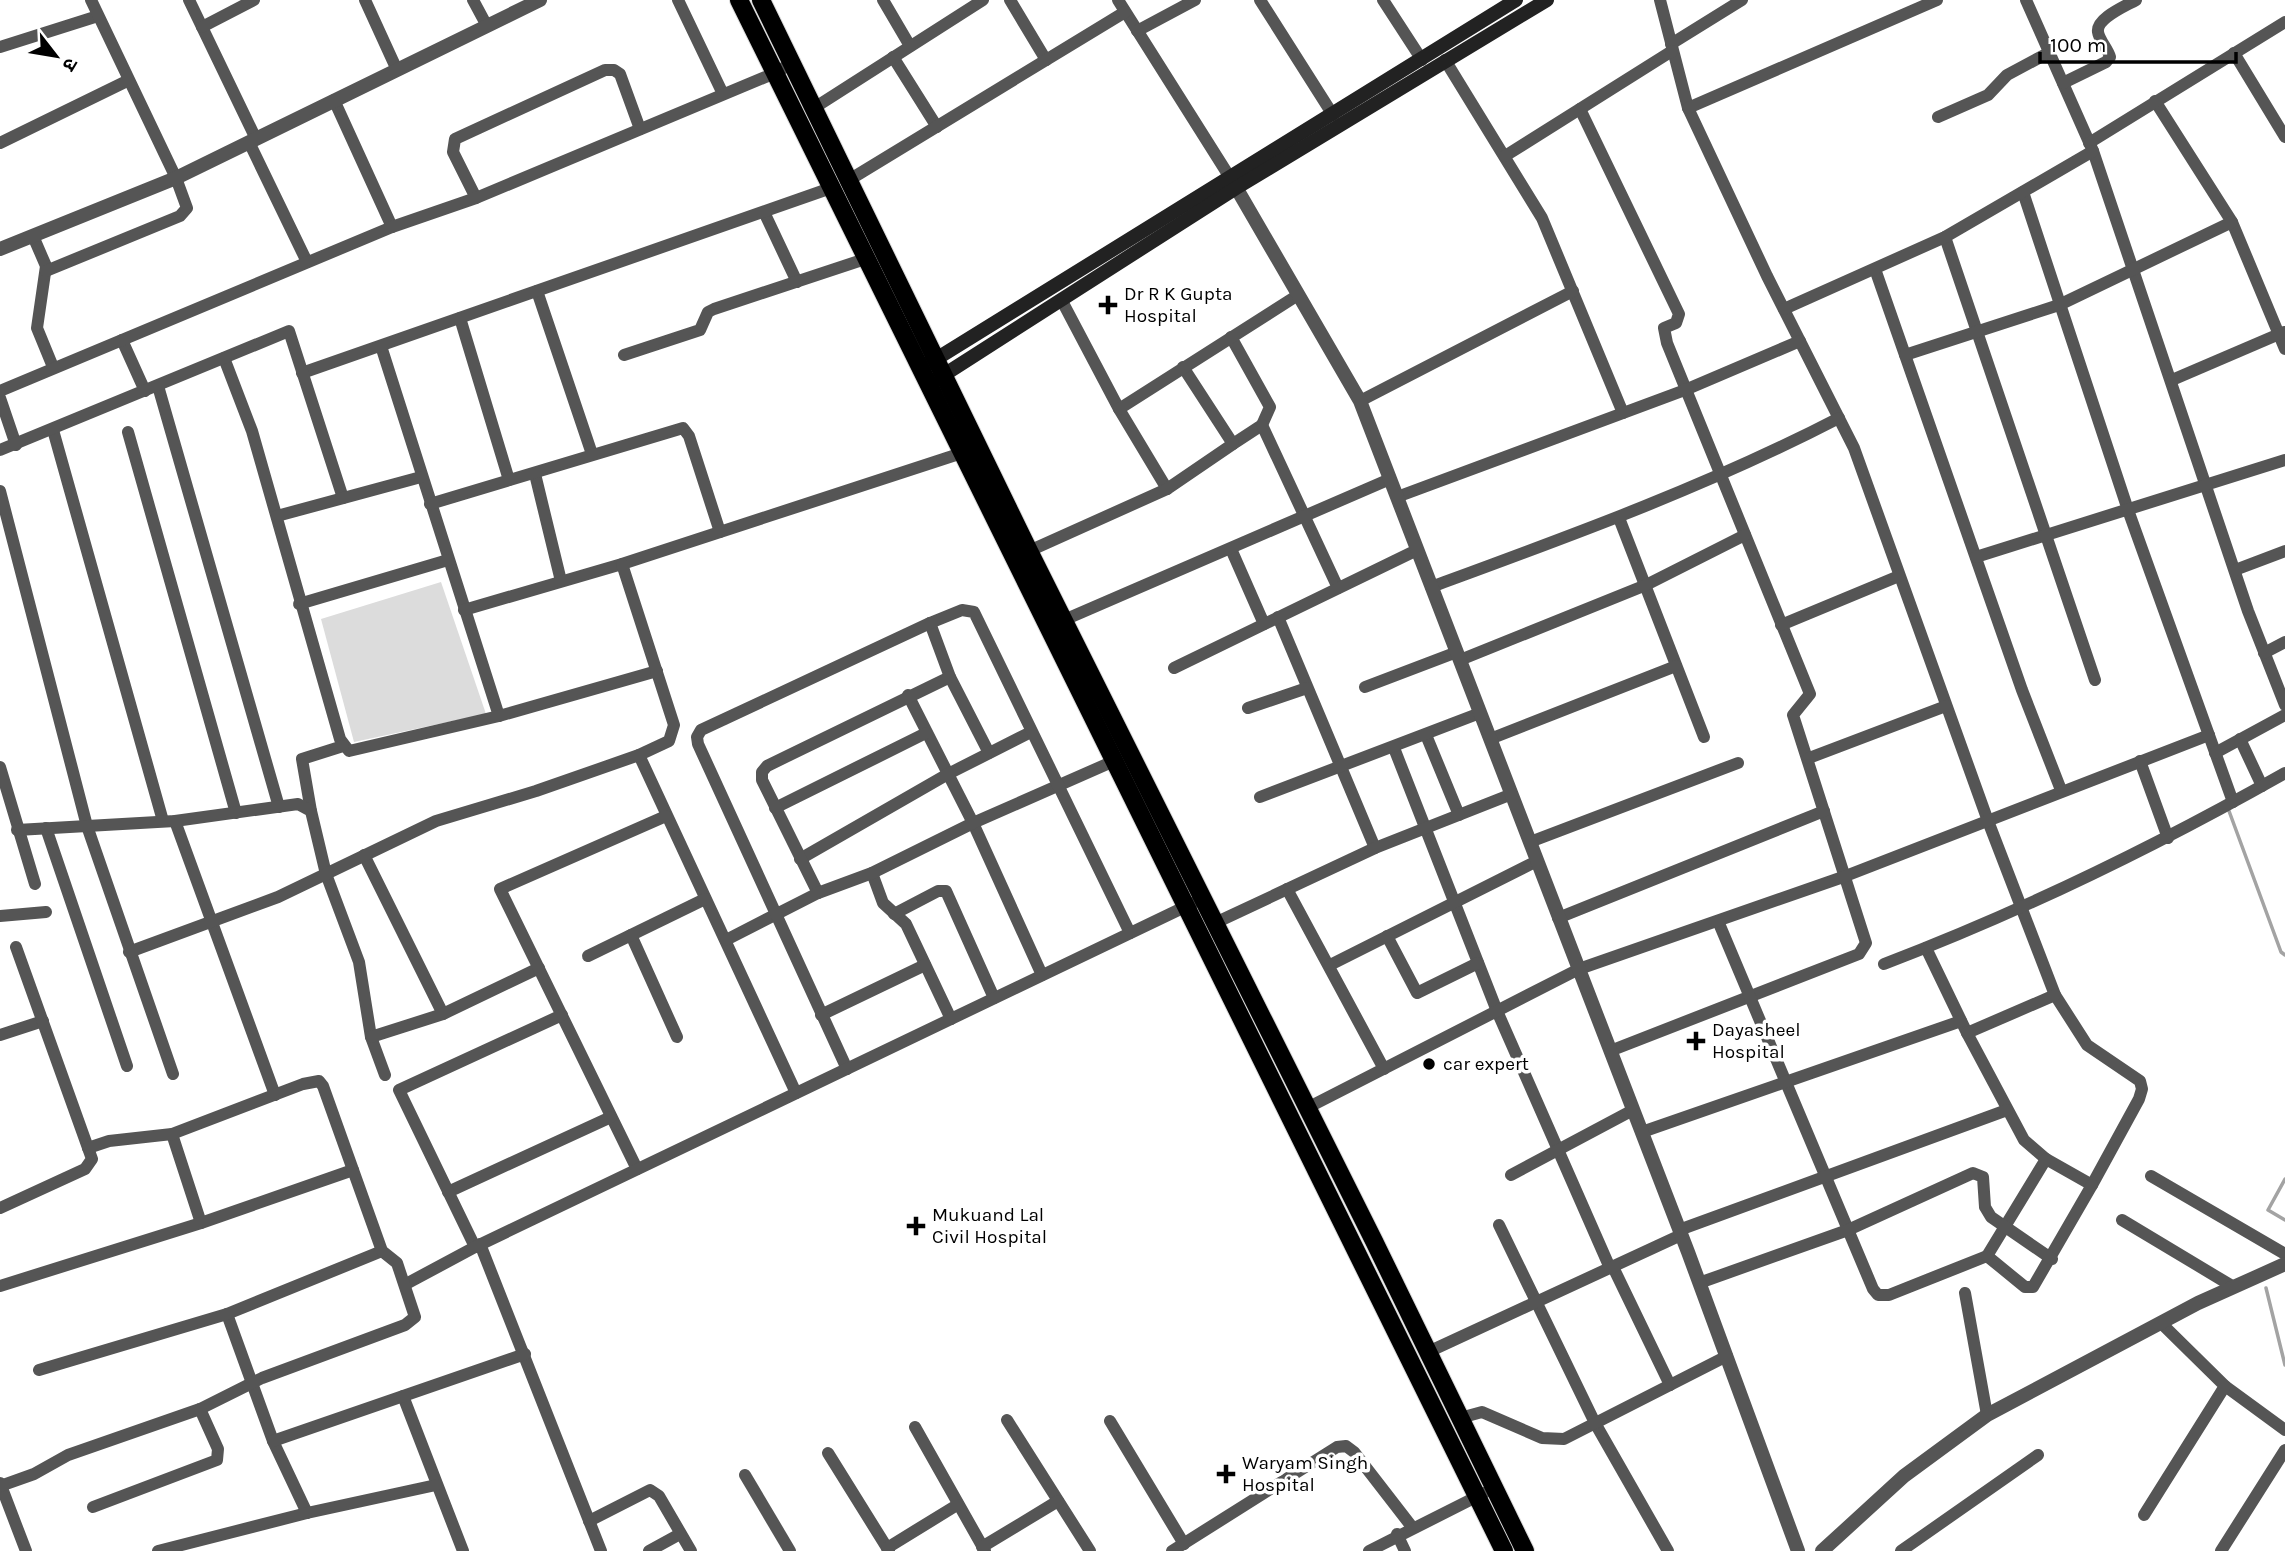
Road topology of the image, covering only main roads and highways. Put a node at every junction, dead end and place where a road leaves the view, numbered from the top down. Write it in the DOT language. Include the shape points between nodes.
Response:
graph roads {
  1 [pos="739,0"];
  2 [pos="761,0"];
  3 [pos="1516,0"];
  4 [pos="1547,0"];
  5 [pos="1232,182"];
  6 [pos="933,372"];
  7 [pos="971,450"];
  8 [pos="1504,1551"];
  9 [pos="1525,1551"];
  1 -- 6 [label="main road" via="865,259"];
  2 -- 6 [label="main road" via="849,180"];
  3 -- 5 [label="main road"];
  4 -- 5 [label="main road"];
  5 -- 6 [label="main road"];
  5 -- 6 [label="main road" via="1062,301"];
  6 -- 7 [label="main road"];
  7 -- 8 [label="main road" via="1114,761"];
  7 -- 9 [label="main road" via="1064,620"];
}
